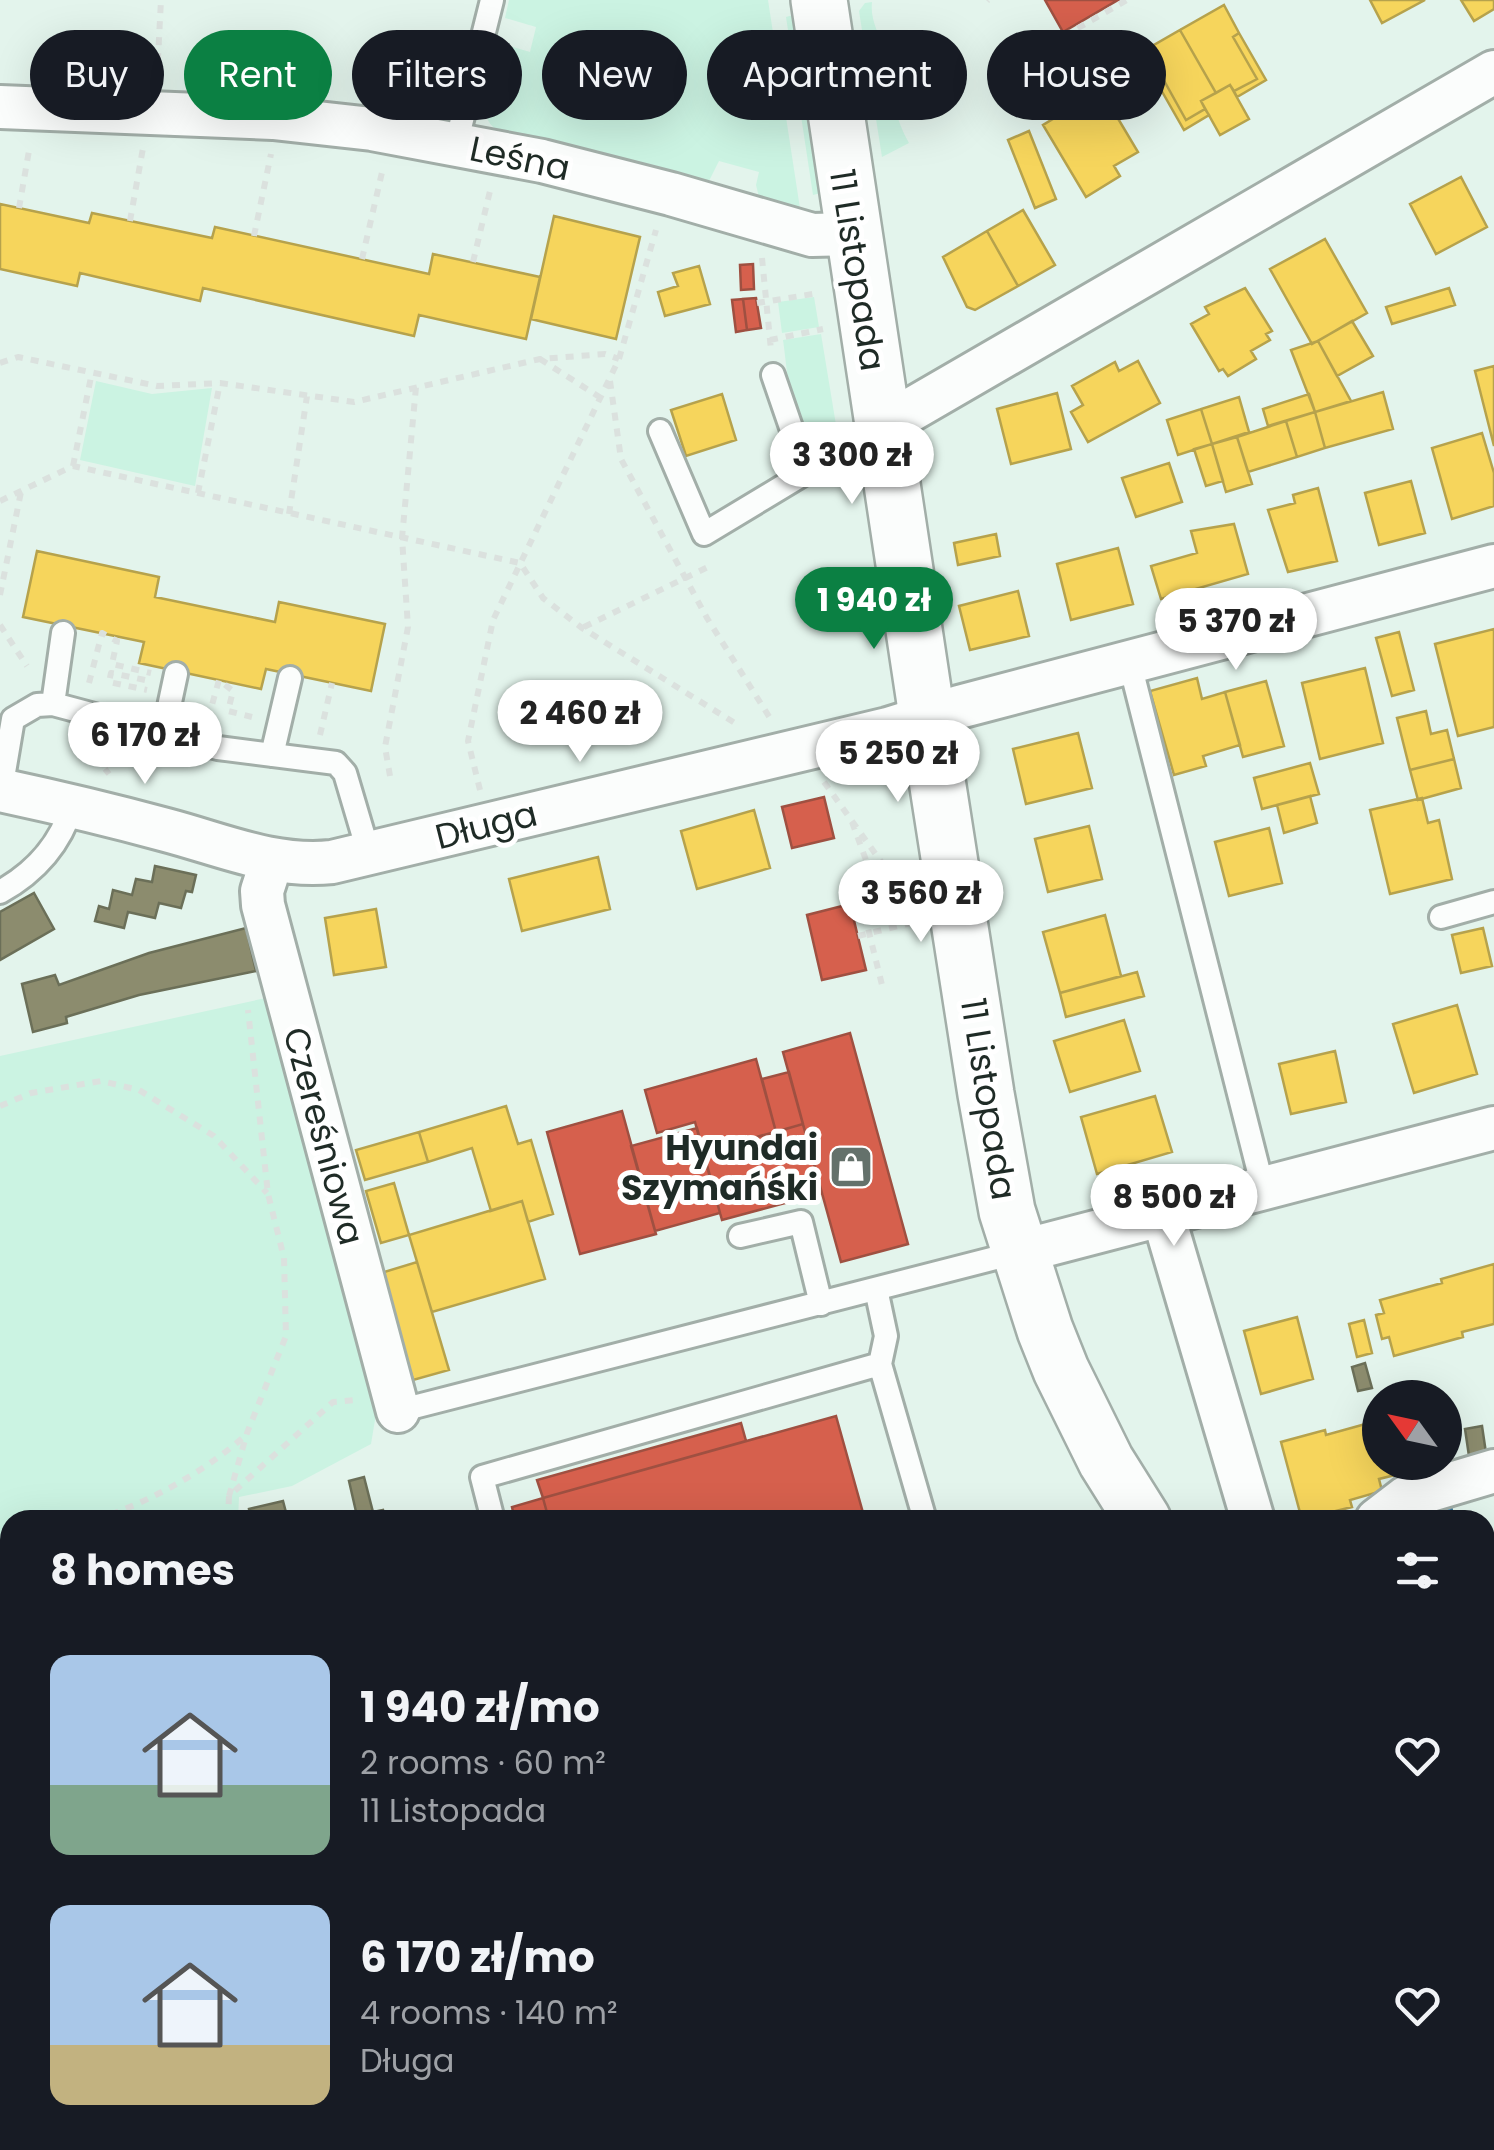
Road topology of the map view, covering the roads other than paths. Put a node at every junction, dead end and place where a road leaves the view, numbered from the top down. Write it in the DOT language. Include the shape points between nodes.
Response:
graph roads {
  1 [pos="492,0"];
  2 [pos="819,0"];
  3 [pos="1494,72"];
  4 [pos="0,107"];
  5 [pos="456,144"];
  6 [pos="853,234"];
  7 [pos="773,375"];
  8 [pos="882,426"];
  9 [pos="660,431"];
  10 [pos="806,471"];
  11 [pos="1494,566"];
  12 [pos="63,633"];
  13 [pos="1130,664"];
  14 [pos="176,674"];
  15 [pos="290,678"];
  16 [pos="53,704"];
  17 [pos="926,716"];
  18 [pos="164,734"];
  19 [pos="272,755"];
  20 [pos="0,790"];
  21 [pos="86,794"];
  22 [pos="369,854"];
  23 [pos="272,860"];
  24 [pos="0,892"];
  25 [pos="1494,902"];
  26 [pos="1441,916"];
  27 [pos="1494,1128"];
  28 [pos="1264,1188"];
  29 [pos="1163,1215"];
  30 [pos="740,1236"];
  31 [pos="1018,1252"];
  32 [pos="876,1289"];
  33 [pos="821,1304"];
  34 [pos="880,1364"];
  35 [pos="396,1403"];
  36 [pos="1494,1471"];
  37 [pos="491,1510"];
  38 [pos="922,1510"];
  39 [pos="1137,1510"];
  40 [pos="1251,1510"];
  41 [pos="1390,1510"];
  1 -- 5 [label="lane"];
  2 -- 6 [label="street, 11 Listopada"];
  3 -- 8 [label="street"];
  4 -- 5 [label="street, Leśna" via="273,118"];
  5 -- 6 [label="street, Leśna" via="653,189 812,235"];
  6 -- 8 [label="street, 11 Listopada"];
  7 -- 10 [label="lane"];
  8 -- 10 [label="lane"];
  8 -- 17 [label="street, 11 Listopada"];
  9 -- 10 [label="lane" via="704,534"];
  11 -- 13 [label="street, Długa"];
  12 -- 16 [label="lane"];
  13 -- 17 [label="street, Długa"];
  13 -- 28 [label="lane"];
  14 -- 18 [label="lane"];
  15 -- 19 [label="lane"];
  16 -- 18 [label="lane"];
  16 -- 20 [label="lane" via="37,704 14,719"];
  17 -- 22 [label="street, Długa"];
  17 -- 31 [label="street, 11 Listopada"];
  18 -- 19 [label="lane"];
  19 -- 22 [label="lane" via="336,763 345,773"];
  20 -- 21 [label="street, Długa"];
  21 -- 23 [label="street, Długa"];
  21 -- 24 [label="lane" via="40,864"];
  22 -- 23 [label="street, Długa" via="298,866"];
  23 -- 35 [label="street, Czereśniowa" via="262,891 280,972"];
  25 -- 26 [label="lane"];
  27 -- 28 [label="street"];
  28 -- 29 [label="street"];
  29 -- 31 [label="street"];
  29 -- 40 [label="street"];
  30 -- 33 [label="lane" via="801,1222"];
  31 -- 32 [label="lane"];
  31 -- 39 [label="street, 11 Listopada" via="1061,1370"];
  32 -- 33 [label="lane"];
  32 -- 34 [label="lane" via="886,1336"];
  33 -- 35 [label="lane"];
  34 -- 37 [label="lane" via="482,1477"];
  34 -- 38 [label="lane"];
  36 -- 41 [label="street" via="1407,1496"];
}
